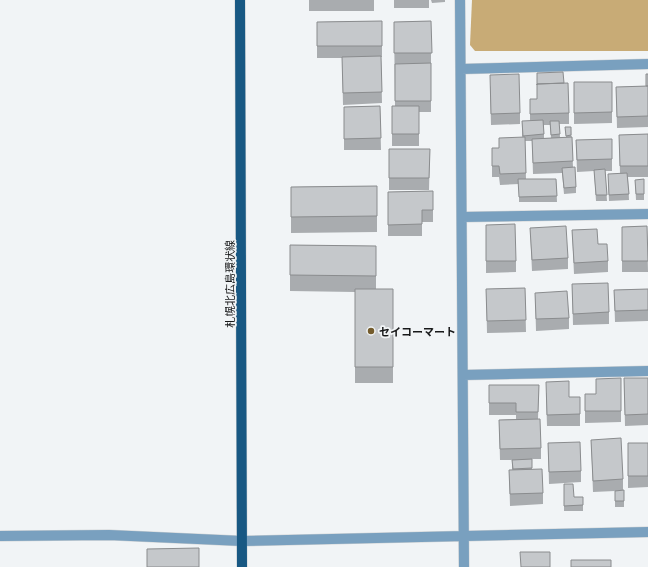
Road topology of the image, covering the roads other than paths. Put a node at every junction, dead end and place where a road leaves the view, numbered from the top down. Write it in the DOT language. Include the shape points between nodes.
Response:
graph roads {
  1 [pos="240,0"];
  2 [pos="460,0"];
  3 [pos="648,64"];
  4 [pos="461,69"];
  5 [pos="648,214"];
  6 [pos="462,217"];
  7 [pos="648,371"];
  8 [pos="463,375"];
  9 [pos="648,532"];
  10 [pos="0,536"];
  11 [pos="464,536"];
  12 [pos="242,541"];
  13 [pos="242,567"];
  14 [pos="464,567"];
  1 -- 12 [label="main road, 札幌北広島環状線"];
  2 -- 4 [label="street"];
  3 -- 4 [label="street"];
  4 -- 6 [label="street"];
  5 -- 6 [label="street"];
  6 -- 8 [label="street"];
  7 -- 8 [label="street"];
  8 -- 11 [label="street"];
  9 -- 11 [label="street"];
  10 -- 12 [label="street" via="109,535"];
  11 -- 12 [label="street"];
  11 -- 14 [label="street"];
  12 -- 13 [label="main road, 札幌北広島環状線"];
}
